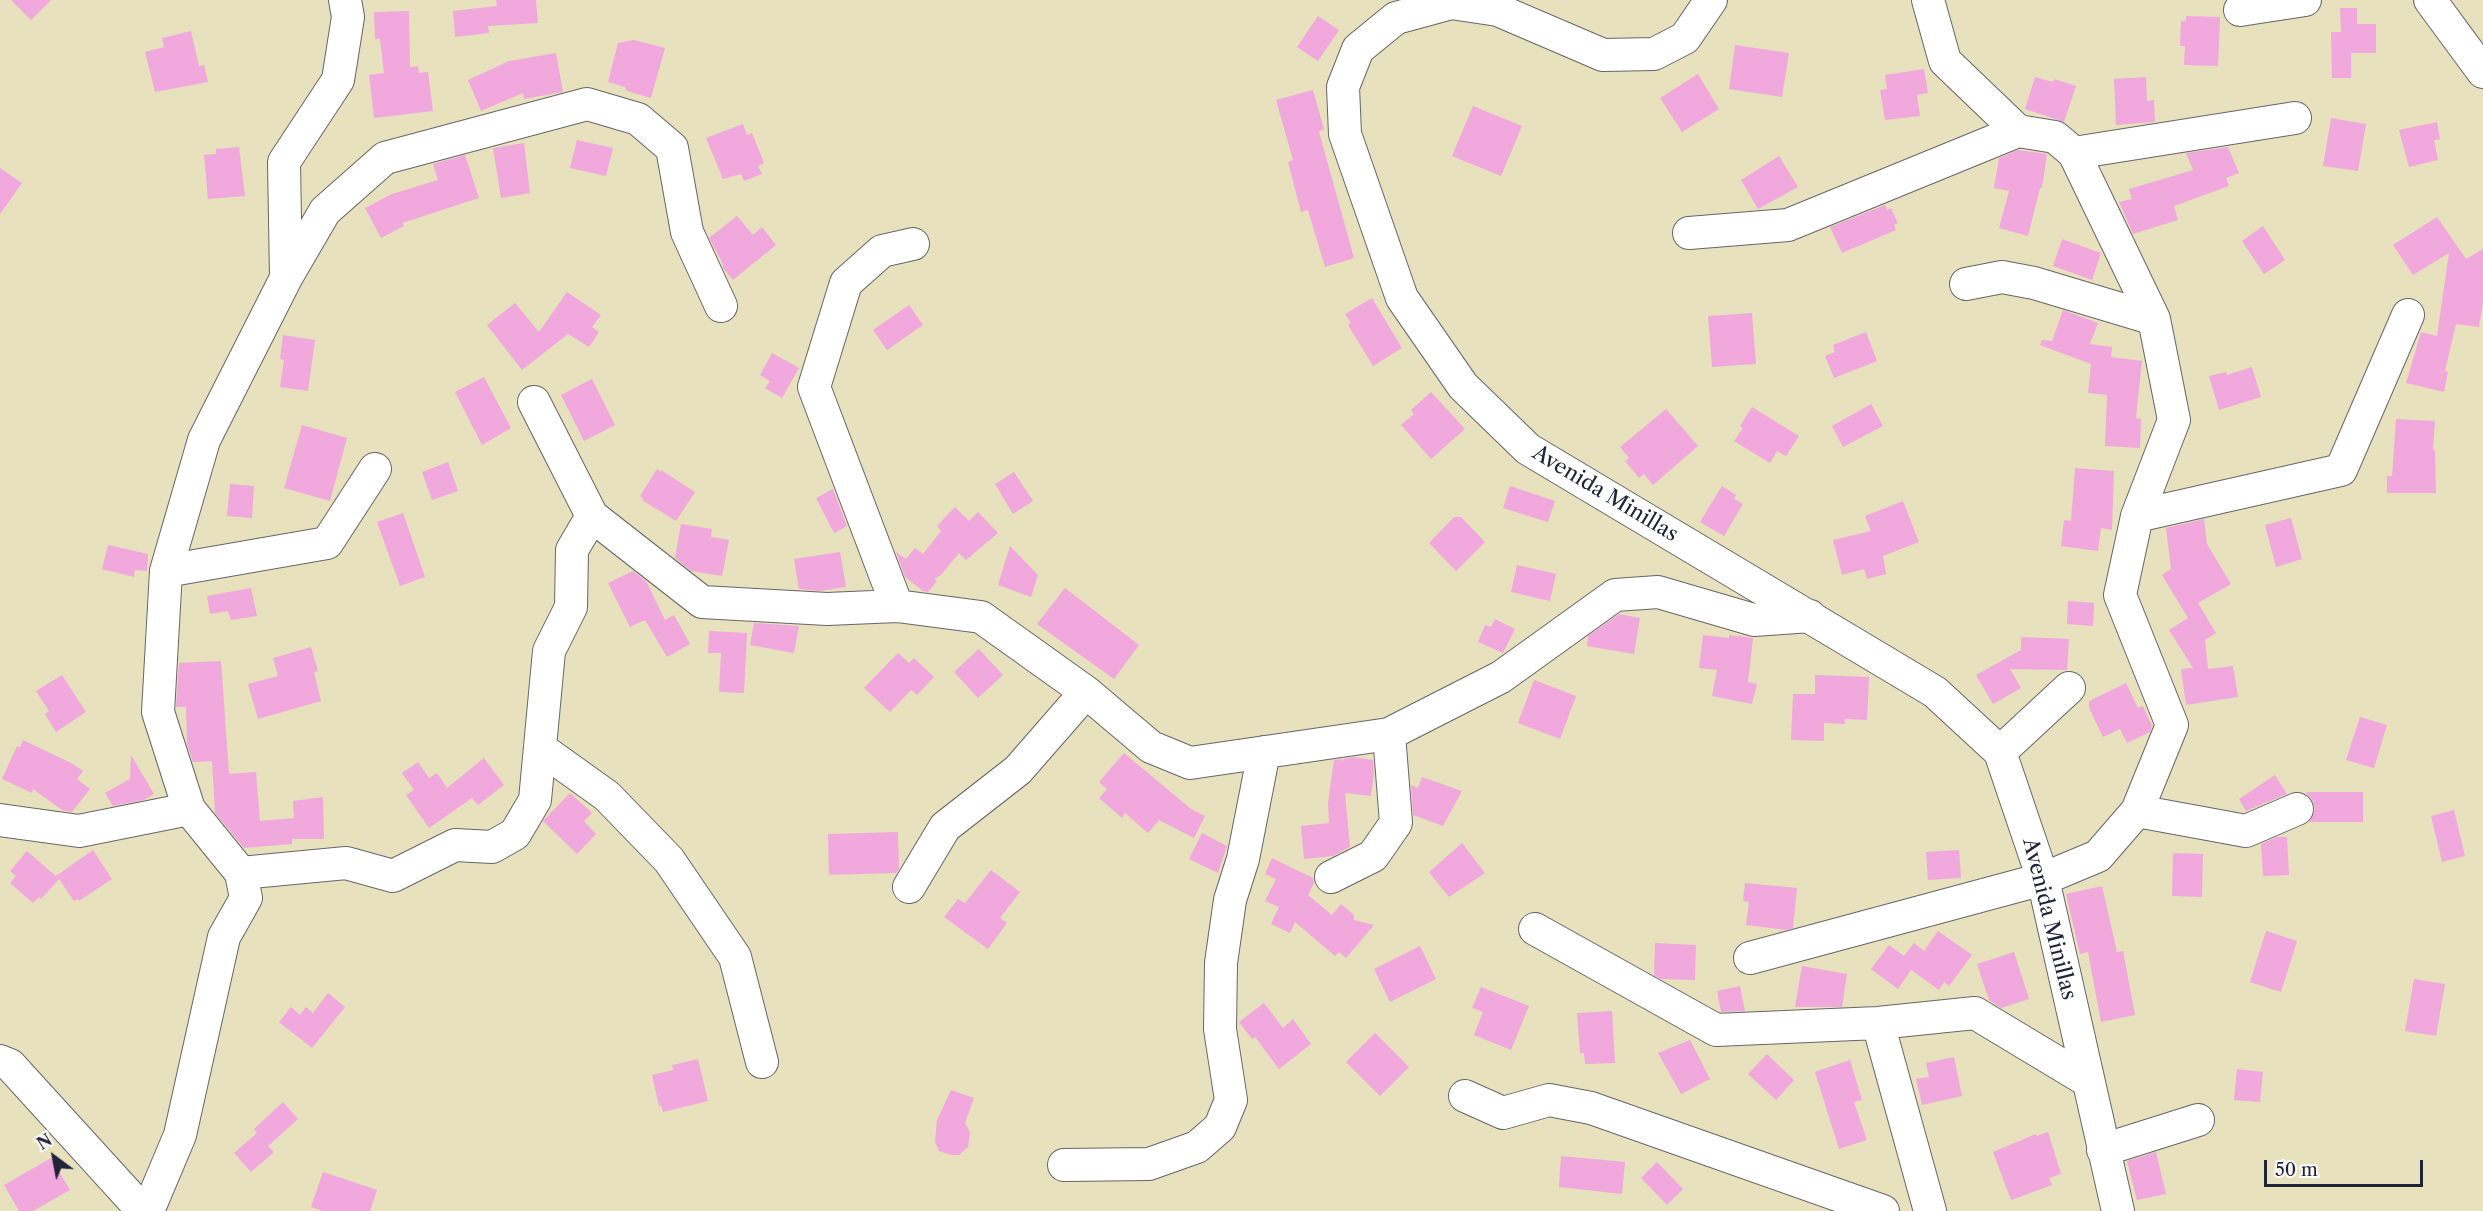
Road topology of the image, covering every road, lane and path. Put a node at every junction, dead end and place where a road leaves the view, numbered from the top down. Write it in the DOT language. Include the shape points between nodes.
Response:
graph roads {
  1 [pos="345,0"];
  2 [pos="1711,0"];
  3 [pos="1928,0"];
  4 [pos="2305,0"];
  5 [pos="2430,0"];
  6 [pos="2240,10"];
  7 [pos="2483,72"];
  8 [pos="2295,118"];
  9 [pos="2018,131"];
  10 [pos="2074,153"];
  11 [pos="1689,233"];
  12 [pos="913,244"];
  13 [pos="286,278"];
  14 [pos="1966,284"];
  15 [pos="721,306"];
  16 [pos="2408,315"];
  17 [pos="2154,319"];
  18 [pos="534,402"];
  19 [pos="375,469"];
  20 [pos="591,516"];
  21 [pos="2137,516"];
  22 [pos="166,571"];
  23 [pos="897,606"];
  24 [pos="1810,616"];
  25 [pos="2069,688"];
  26 [pos="1086,692"];
  27 [pos="1389,734"];
  28 [pos="540,748"];
  29 [pos="1264,752"];
  30 [pos="2000,752"];
  31 [pos="189,809"];
  32 [pos="2296,809"];
  33 [pos="2137,811"];
  34 [pos="0,820"];
  35 [pos="241,873"];
  36 [pos="1331,877"];
  37 [pos="2043,879"];
  38 [pos="909,887"];
  39 [pos="1535,929"];
  40 [pos="1750,958"];
  41 [pos="1878,1023"];
  42 [pos="0,1061"];
  43 [pos="762,1062"];
  44 [pos="2088,1081"];
  45 [pos="1465,1096"];
  46 [pos="2199,1120"];
  47 [pos="2103,1150"];
  48 [pos="1064,1165"];
  49 [pos="142,1211"];
  50 [pos="148,1211"];
  51 [pos="1883,1211"];
  52 [pos="1930,1211"];
  53 [pos="2118,1211"];
  1 -- 13 [label="street" via="348,18 338,80 284,162"];
  2 -- 24 [label="street, Avenida Minillas" via="1685,38 1654,54 1603,55 1498,10 1451,3 1396,18 1358,49 1343,87 1345,134 1402,298 1462,386 1528,449"];
  3 -- 9 [label="street" via="1945,61"];
  4 -- 6 [label="street"];
  5 -- 7 [label="street"];
  8 -- 10 [label="street"];
  9 -- 10 [label="street" via="2055,136"];
  9 -- 11 [label="street" via="1788,225"];
  10 -- 17 [label="street"];
  12 -- 23 [label="street" via="882,251 846,283 814,387"];
  13 -- 15 [label="street" via="325,211 385,158 587,104 638,119 672,147 687,232"];
  13 -- 22 [label="street" via="204,440"];
  14 -- 17 [label="street" via="2002,277"];
  16 -- 21 [label="street" via="2341,470"];
  17 -- 21 [label="street" via="2174,420"];
  18 -- 20 [label="street"];
  19 -- 22 [label="street" via="327,543"];
  20 -- 23 [label="street" via="702,602 827,609"];
  20 -- 28 [label="street" via="572,550 571,607 549,651"];
  21 -- 33 [label="street" via="2120,596 2172,725"];
  22 -- 31 [label="street" via="158,712"];
  23 -- 26 [label="street" via="981,617"];
  24 -- 27 [label="street" via="1754,620 1658,592 1615,595 1501,677"];
  24 -- 30 [label="street, Avenida Minillas" via="1935,692"];
  25 -- 30 [label="street"];
  26 -- 29 [label="street" via="1151,747 1190,763"];
  26 -- 38 [label="street" via="1018,770 945,827"];
  27 -- 29 [label="street"];
  27 -- 36 [label="street" via="1396,823 1373,856"];
  28 -- 35 [label="street" via="535,800 515,834 492,847 456,845 393,876 346,863"];
  28 -- 43 [label="street" via="607,796 669,860 735,957"];
  29 -- 48 [label="street" via="1243,859 1230,900 1221,963 1220,1029 1231,1100 1220,1127 1197,1147 1149,1164"];
  30 -- 37 [label="street, Avenida Minillas"];
  31 -- 34 [label="street" via="79,831"];
  31 -- 35 [label="street"];
  32 -- 33 [label="street" via="2246,831"];
  33 -- 37 [label="street" via="2098,856"];
  35 -- 50 [label="street" via="246,898 224,937 180,1135"];
  37 -- 40 [label="street"];
  37 -- 44 [label="street, Avenida Minillas"];
  39 -- 41 [label="street" via="1716,1030"];
  41 -- 44 [label="street" via="1975,1013"];
  41 -- 52 [label="street"];
  42 -- 49 [label="street" via="10,1065"];
  44 -- 47 [label="street, Avenida Minillas"];
  45 -- 51 [label="street" via="1503,1113 1549,1100 1591,1108"];
  46 -- 47 [label="street"];
  47 -- 53 [label="street, Avenida Minillas"];
}
